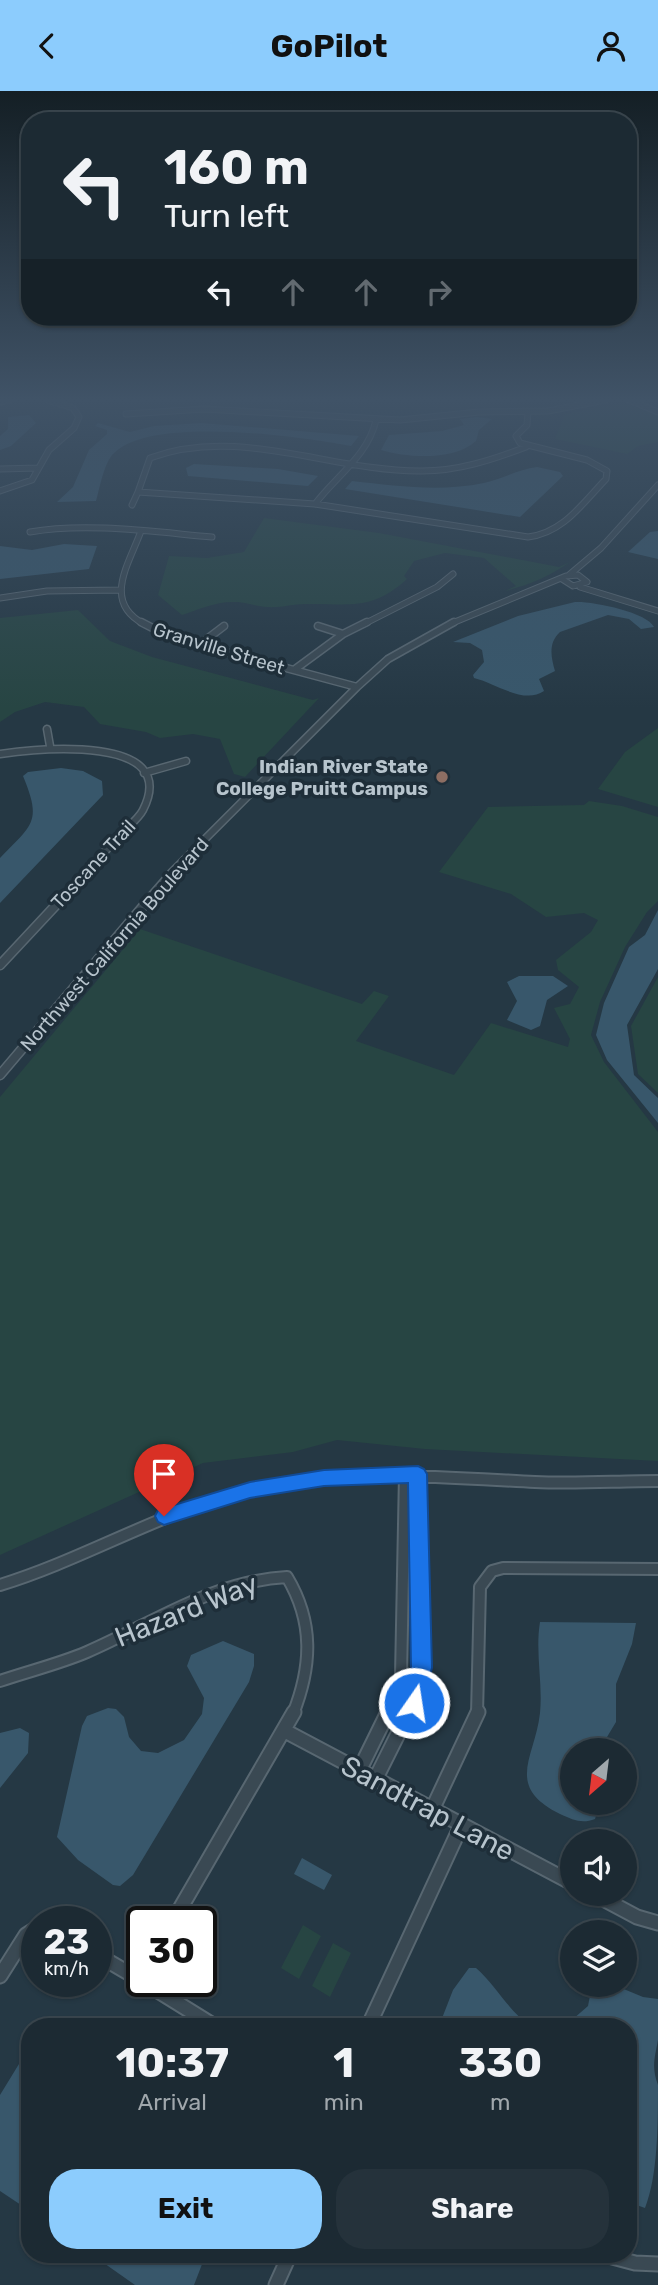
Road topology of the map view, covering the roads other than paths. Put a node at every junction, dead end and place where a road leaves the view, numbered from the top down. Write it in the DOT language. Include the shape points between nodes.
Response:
graph roads {
  1 [pos="291,502"];
  2 [pos="584,502"];
  3 [pos="642,502"];
  4 [pos="315,504"];
  5 [pos="141,531"];
  6 [pos="30,533"];
  7 [pos="212,537"];
  8 [pos="591,556"];
  9 [pos="453,574"];
  10 [pos="569,575"];
  11 [pos="562,579"];
  12 [pos="586,580"];
  13 [pos="569,586"];
  14 [pos="577,586"];
  15 [pos="119,590"];
  16 [pos="528,592"];
  17 [pos="0,598"];
  18 [pos="625,600"];
  19 [pos="658,611"];
  20 [pos="224,626"];
  21 [pos="318,626"];
  22 [pos="343,634"];
  23 [pos="199,645"];
  24 [pos="294,670"];
  25 [pos="357,687"];
  26 [pos="47,729"];
  27 [pos="50,746"];
  28 [pos="0,754"];
  29 [pos="186,761"];
  30 [pos="144,773"];
  31 [pos="0,964"];
  32 [pos="0,1075"];
  33 [pos="411,1474"];
  34 [pos="658,1481"];
  35 [pos="658,1569"];
  36 [pos="0,1585"];
  37 [pos="0,1681"];
  38 [pos="285,1731"];
  39 [pos="359,1771"];
  40 [pos="375,1780"];
  41 [pos="432,1810"];
  42 [pos="461,1826"];
  43 [pos="560,1877"];
  44 [pos="181,1906"];
  45 [pos="617,1906"];
  46 [pos="658,1923"];
  47 [pos="21,1943"];
  48 [pos="0,1976"];
  49 [pos="168,1997"];
  50 [pos="202,2018"];
  51 [pos="372,2018"];
  52 [pos="286,2263"];
  53 [pos="635,2263"];
  54 [pos="658,2264"];
  55 [pos="276,2285"];
  1 -- 4 [label="street"];
  2 -- 4 [label="street" via="558,529 538,538"];
  3 -- 8 [label="street"];
  5 -- 6 [label="street" via="46,529"];
  5 -- 7 [label="street"];
  5 -- 15 [label="street"];
  8 -- 10 [label="street"];
  8 -- 12 [label="street" via="582,570"];
  9 -- 22 [label="street" via="437,587"];
  10 -- 11 [label="street, Northwest California Boulevard"];
  10 -- 12 [label="street"];
  11 -- 13 [label="street"];
  11 -- 16 [label="street, Northwest California Boulevard"];
  12 -- 14 [label="street"];
  12 -- 18 [label="street"];
  13 -- 14 [label="street, Northwest California Boulevard"];
  13 -- 16 [label="street, Northwest California Boulevard"];
  14 -- 18 [label="street"];
  15 -- 17 [label="street" via="47,591"];
  15 -- 23 [label="street, Granville Street" via="133,618 156,632"];
  16 -- 25 [label="street, Northwest California Boulevard" via="444,626 388,659"];
  18 -- 19 [label="street"];
  20 -- 23 [label="street"];
  21 -- 22 [label="street"];
  22 -- 24 [label="street"];
  23 -- 24 [label="street, Granville Street"];
  24 -- 25 [label="street, Granville Street"];
  25 -- 32 [label="street, Northwest California Boulevard" via="171,873"];
  26 -- 27 [label="street"];
  27 -- 28 [label="street"];
  27 -- 30 [label="street" via="116,754"];
  29 -- 30 [label="street"];
  30 -- 31 [label="street, Toscane Trail" via="149,789 143,810"];
  33 -- 34 [label="street" via="539,1482"];
  33 -- 36 [label="street" via="324,1478 250,1490 196,1505"];
  33 -- 39 [label="street" via="401,1677"];
  33 -- 40 [label="street" via="421,1668 414,1703"];
  35 -- 41 [label="street" via="503,1568 484,1578 480,1587 479,1709"];
  37 -- 38 [label="street, Hazard Way" via="85,1653 243,1581 288,1577 296,1589 310,1642 302,1687"];
  38 -- 39 [label="street, Sandtrap Lane"];
  38 -- 44 [label="street, Hazard Way" via="260,1766"];
  39 -- 40 [label="street, Sandtrap Lane"];
  40 -- 41 [label="street, Sandtrap Lane"];
  41 -- 42 [label="street, Sandtrap Lane"];
  42 -- 43 [label="street, Sandtrap Lane"];
  42 -- 51 [label="street"];
  45 -- 46 [label="street"];
  47 -- 48 [label="street"];
  49 -- 50 [label="street"];
  52 -- 55 [label="street"];
  53 -- 54 [label="street"];
}
